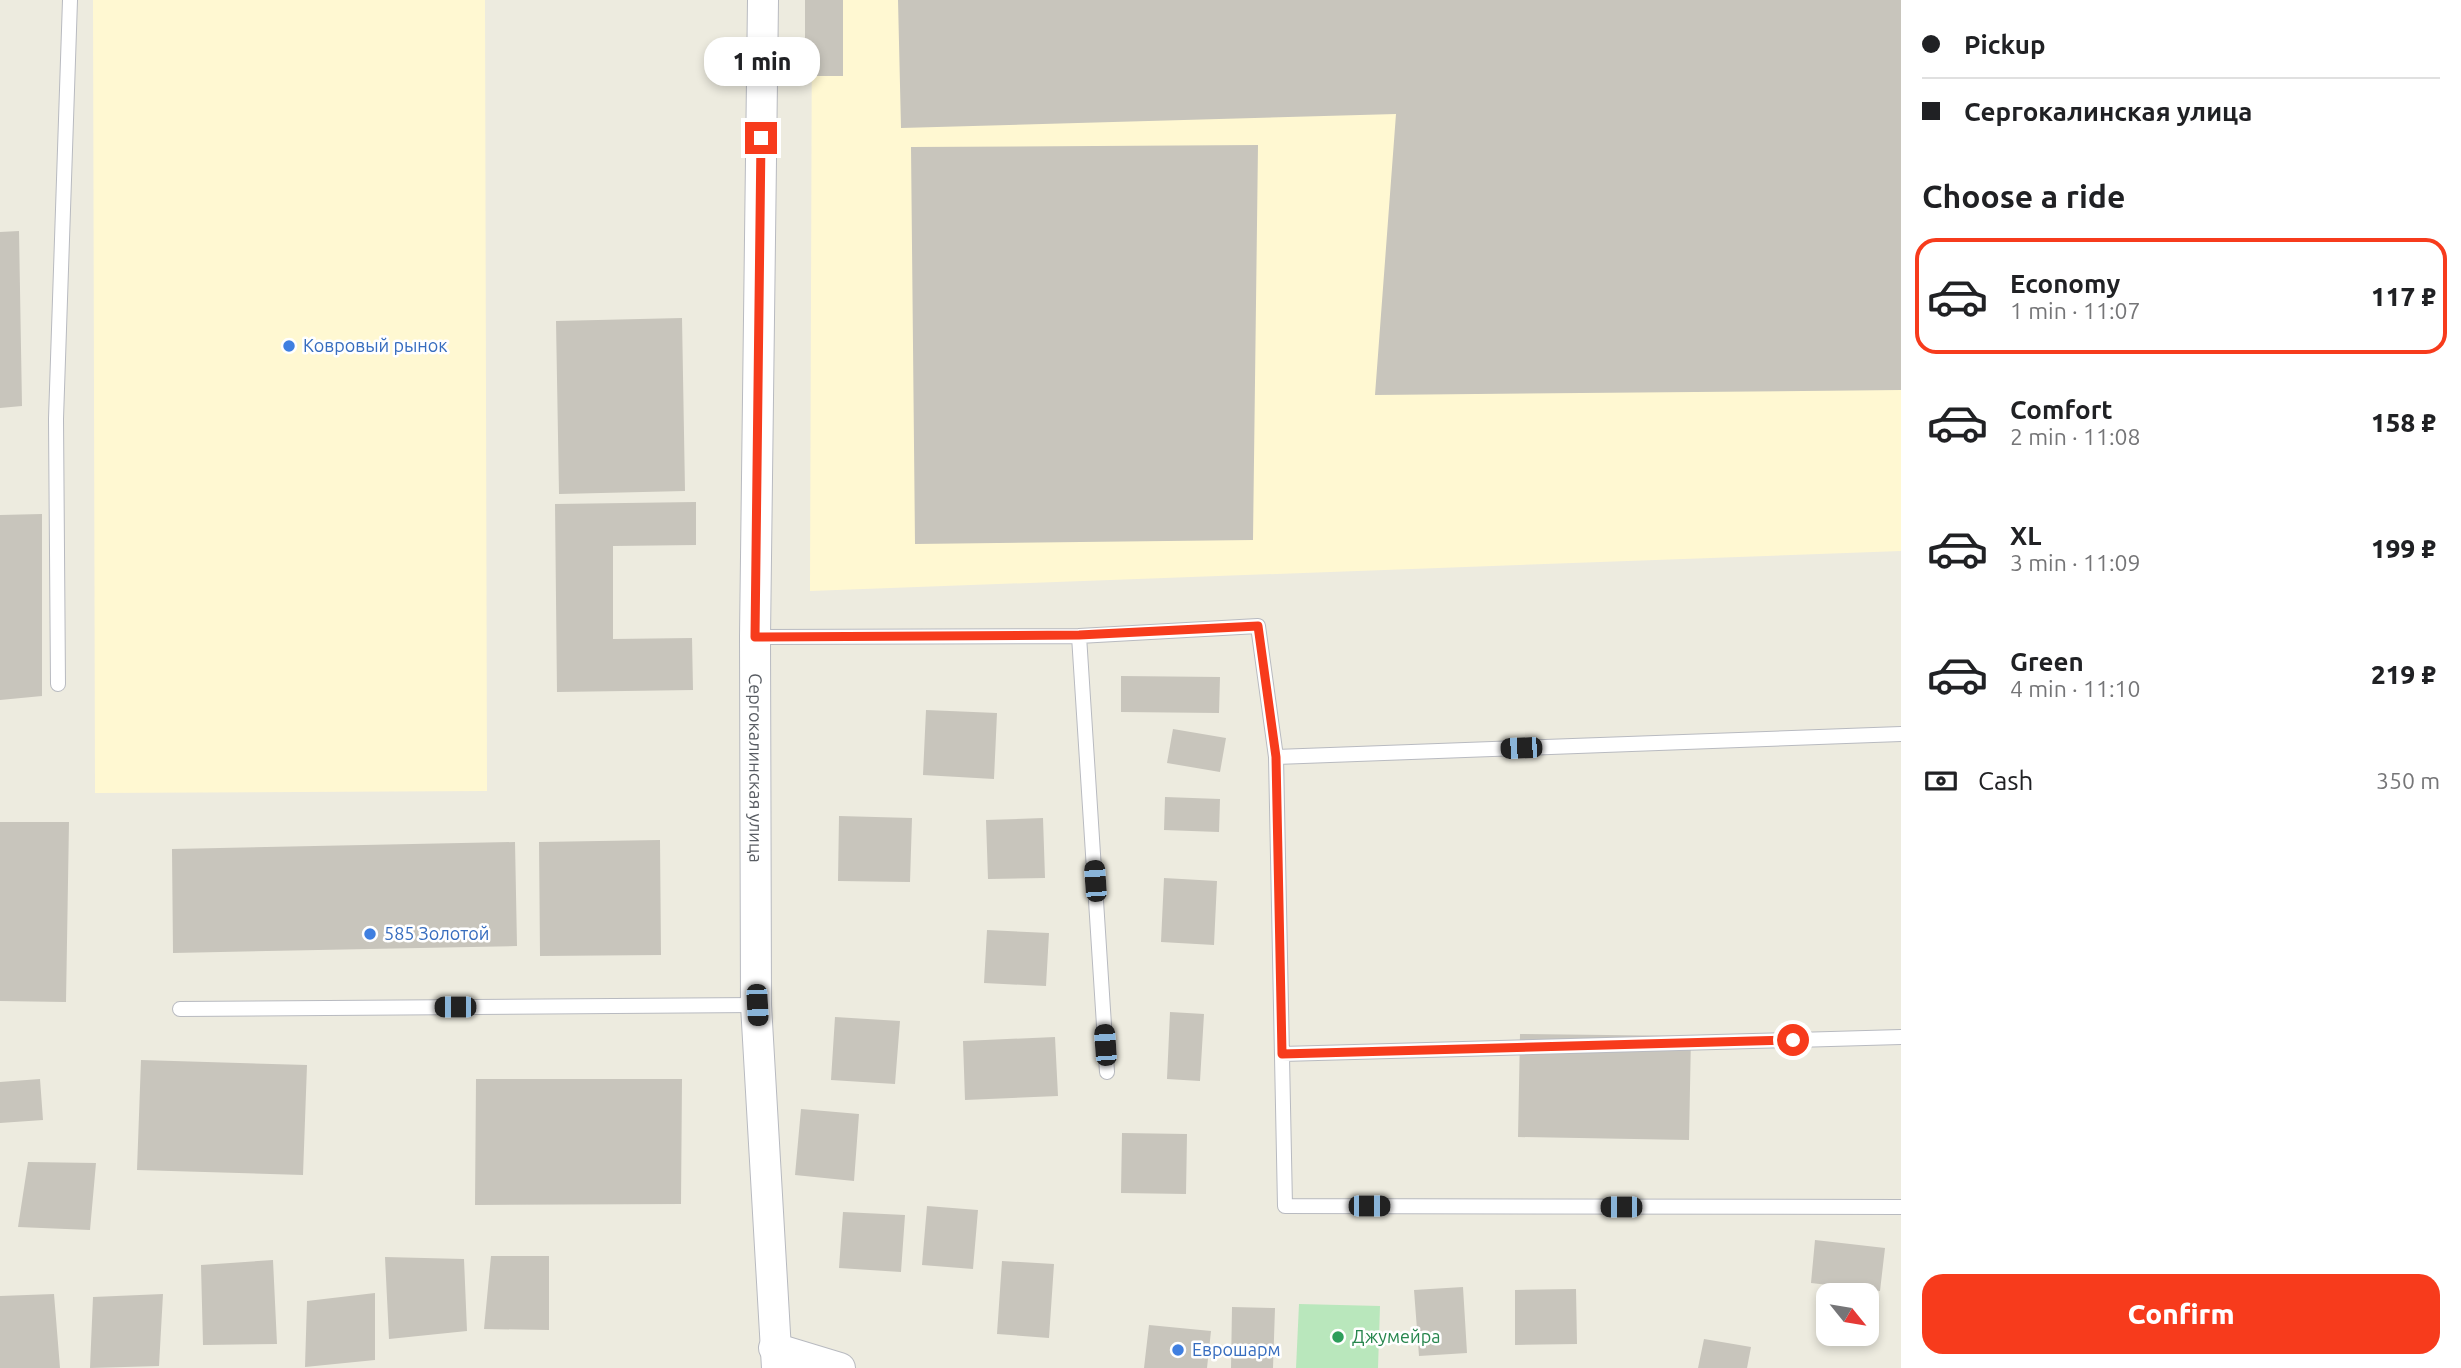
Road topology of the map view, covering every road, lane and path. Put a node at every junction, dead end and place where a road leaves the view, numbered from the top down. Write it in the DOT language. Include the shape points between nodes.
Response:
graph roads {
  1 [pos="70,0"];
  2 [pos="763,0"];
  3 [pos="1079,635"];
  4 [pos="755,637"];
  5 [pos="58,684"];
  6 [pos="1901,734"];
  7 [pos="1276,757"];
  8 [pos="757,1005"];
  9 [pos="180,1009"];
  10 [pos="1901,1037"];
  11 [pos="1282,1054"];
  12 [pos="1107,1072"];
  13 [pos="1901,1207"];
  14 [pos="775,1358"];
  15 [pos="840,1368"];
  1 -- 5 [label="lane" via="56,419"];
  2 -- 4 [label="street, Сергокалинская улица"];
  3 -- 4 [label="lane"];
  3 -- 7 [label="lane" via="1258,626"];
  3 -- 12 [label="lane"];
  4 -- 8 [label="street, Сергокалинская улица"];
  6 -- 7 [label="lane"];
  7 -- 11 [label="lane"];
  8 -- 9 [label="lane"];
  8 -- 14 [label="street, Сергокалинская улица"];
  10 -- 11 [label="lane"];
  11 -- 13 [label="lane" via="1285,1206"];
  14 -- 15 [label="street"];
}
